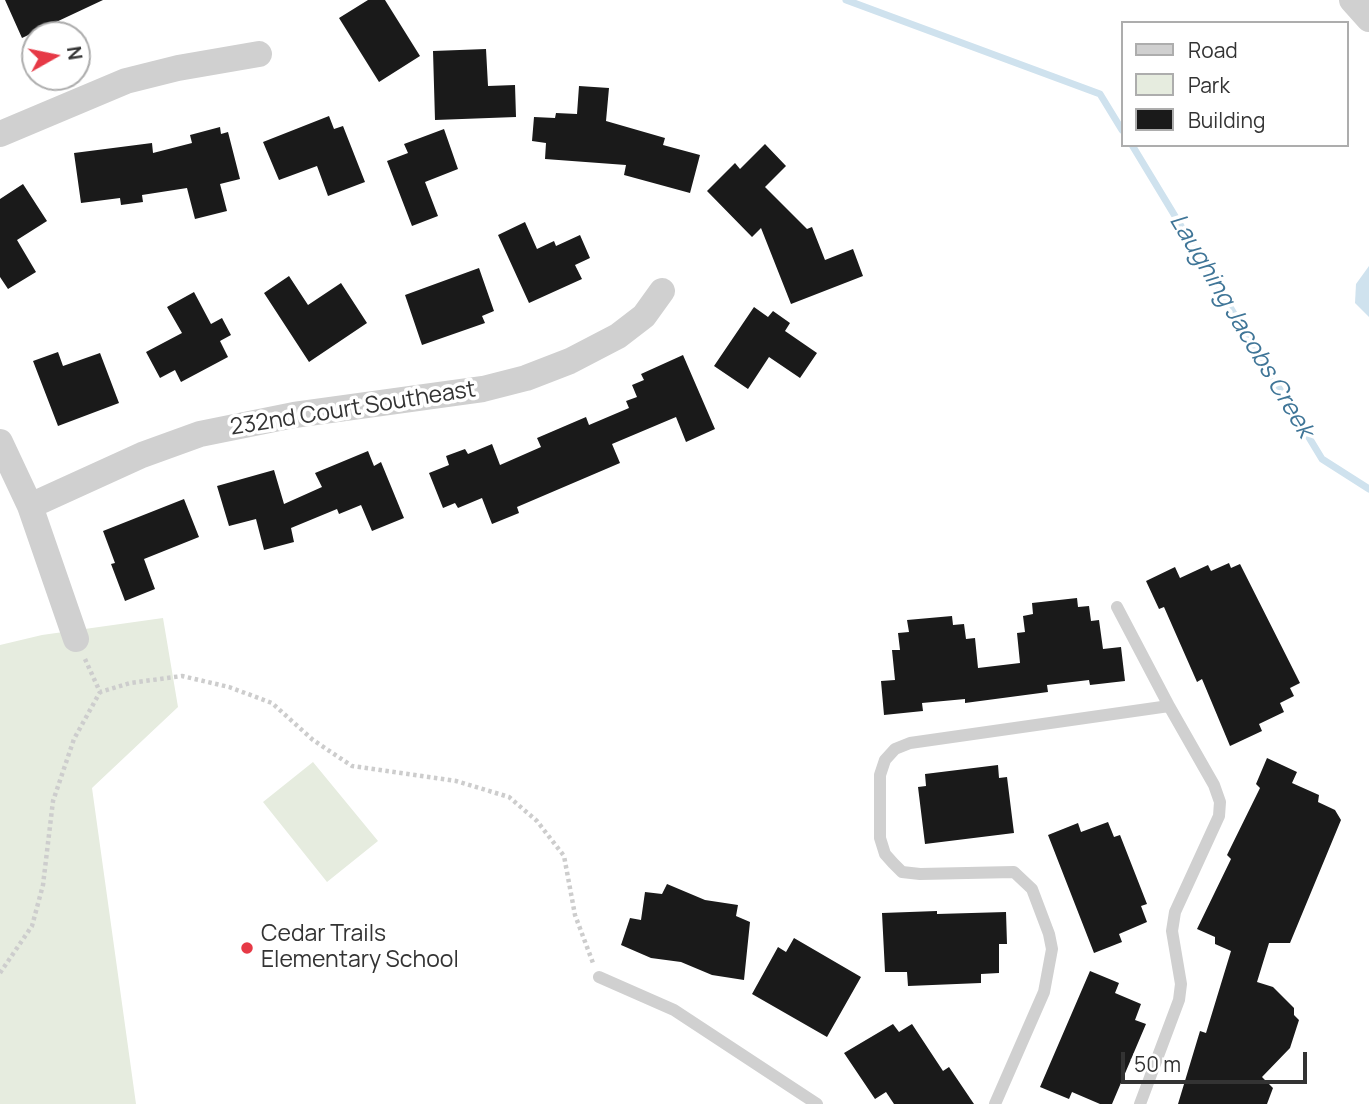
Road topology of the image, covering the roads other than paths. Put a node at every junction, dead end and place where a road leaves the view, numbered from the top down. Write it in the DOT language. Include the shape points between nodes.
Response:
graph roads {
  1 [pos="1352,0"];
  2 [pos="1369,19"];
  3 [pos="259,54"];
  4 [pos="0,134"];
  5 [pos="663,291"];
  6 [pos="0,442"];
  7 [pos="30,506"];
  8 [pos="1117,607"];
  9 [pos="76,639"];
  10 [pos="1169,706"];
  11 [pos="599,977"];
  12 [pos="817,1104"];
  13 [pos="995,1104"];
  14 [pos="1140,1104"];
  1 -- 2 [label="street"];
  3 -- 4 [label="street" via="126,81"];
  5 -- 7 [label="street, 232nd Court Southeast" via="644,316 618,336 526,378 483,389 294,415 200,434"];
  6 -- 7 [label="street"];
  7 -- 9 [label="street"];
  8 -- 10 [label="lane"];
  10 -- 13 [label="lane" via="910,743 885,760 880,775 880,838 893,863 902,872 920,874 1014,872 1032,889 1049,934 1052,950 1044,992"];
  10 -- 14 [label="lane" via="1214,785 1219,816 1175,912 1172,931 1180,965 1179,1000"];
  11 -- 12 [label="lane" via="674,1010"];
}
